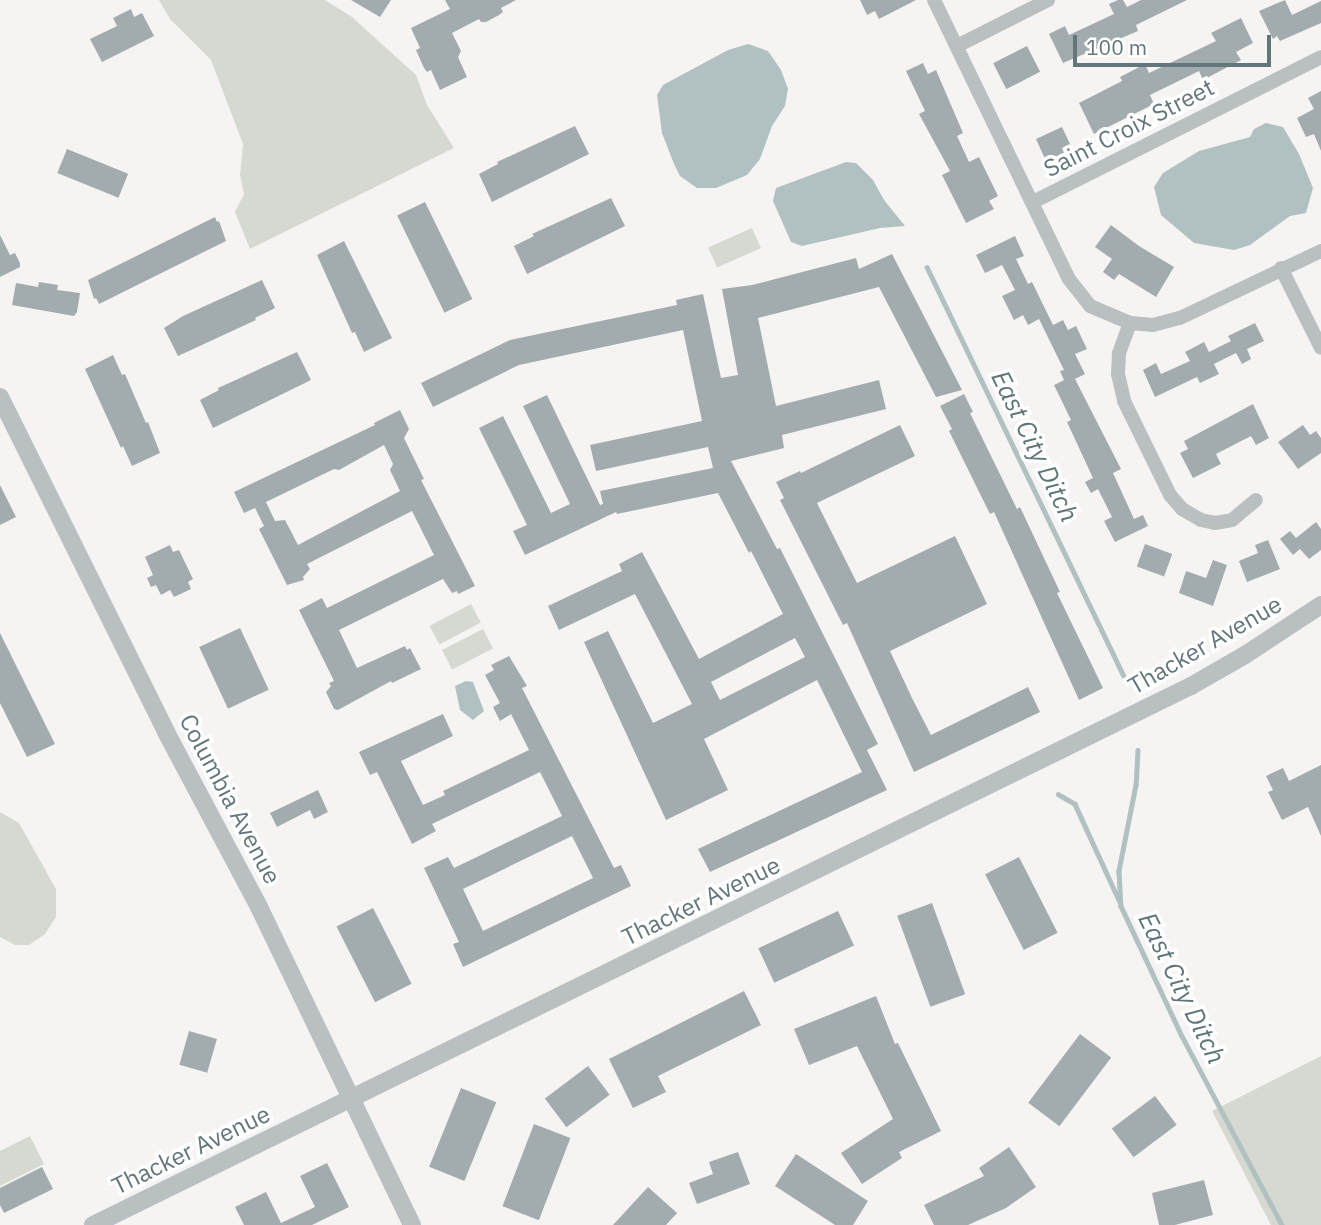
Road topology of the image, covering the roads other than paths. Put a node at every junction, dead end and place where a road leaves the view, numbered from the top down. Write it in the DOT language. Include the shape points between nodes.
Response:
graph roads {
  1 [pos="934,0"];
  2 [pos="1048,0"];
  3 [pos="957,46"];
  4 [pos="1321,57"];
  5 [pos="1033,202"];
  6 [pos="1321,251"];
  7 [pos="1281,268"];
  8 [pos="1130,324"];
  9 [pos="1321,348"];
  10 [pos="0,397"];
  11 [pos="1256,500"];
  12 [pos="1321,605"];
  13 [pos="352,1099"];
  14 [pos="93,1225"];
  15 [pos="412,1225"];
  1 -- 3 [label="street"];
  2 -- 3 [label="street"];
  3 -- 5 [label="street"];
  4 -- 5 [label="street, Saint Croix Street"];
  5 -- 8 [label="street" via="1069,279 1090,306"];
  6 -- 7 [label="street"];
  7 -- 8 [label="street" via="1180,318 1153,325"];
  7 -- 9 [label="street"];
  8 -- 11 [label="street" via="1119,354 1124,401 1170,495 1182,509 1215,523 1232,520"];
  10 -- 13 [label="street, Columbia Avenue"];
  12 -- 13 [label="street, Thacker Avenue" via="1191,686"];
  13 -- 14 [label="street, Thacker Avenue"];
  13 -- 15 [label="street, Columbia Avenue"];
}
